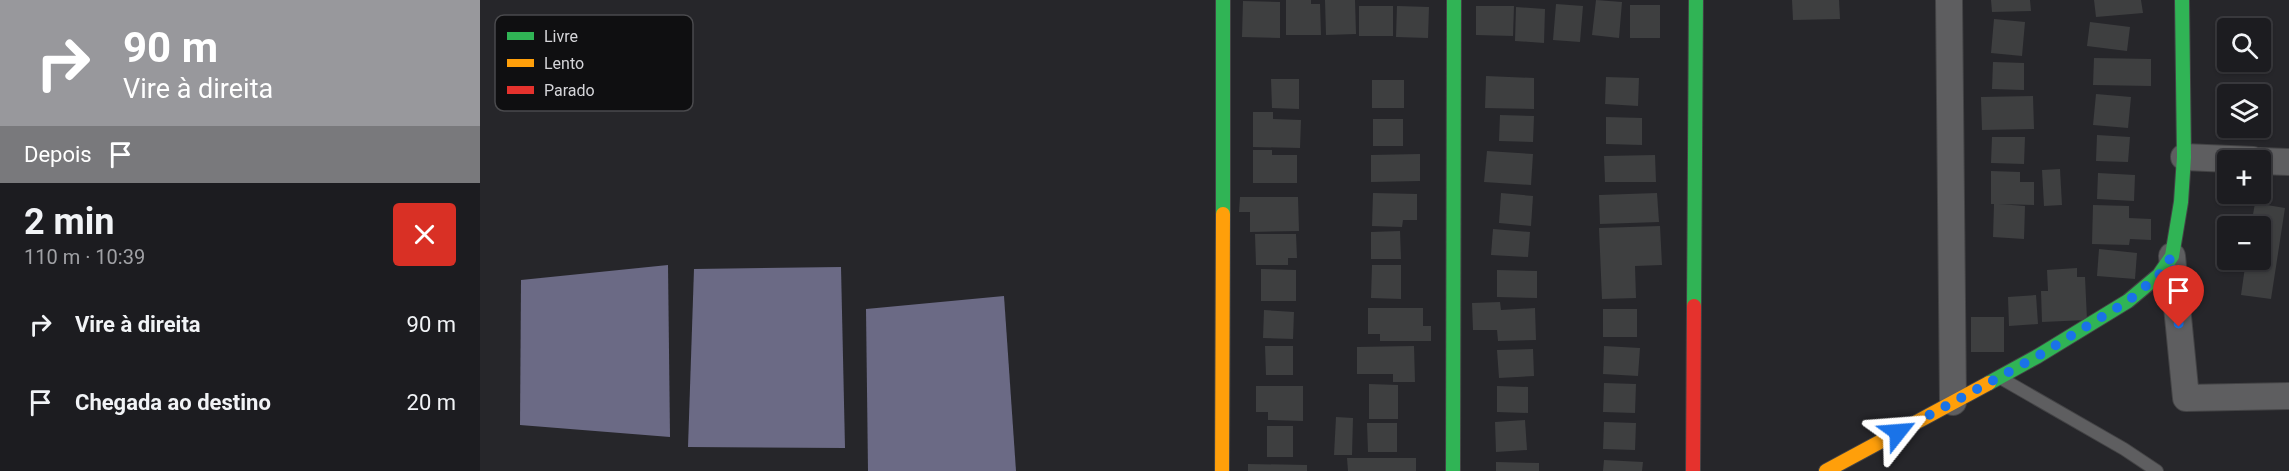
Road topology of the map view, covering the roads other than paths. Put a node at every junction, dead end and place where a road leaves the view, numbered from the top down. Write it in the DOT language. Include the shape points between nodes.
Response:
graph roads {
  1 [pos="1223,0"];
  2 [pos="1454,0"];
  3 [pos="1696,0"];
  4 [pos="1949,0"];
  5 [pos="2182,0"];
  6 [pos="2184,157"];
  7 [pos="2217,158"];
  8 [pos="2271,161"];
  9 [pos="2289,162"];
  10 [pos="2172,256"];
  11 [pos="2000,378"];
  12 [pos="2289,396"];
  13 [pos="1953,402"];
  14 [pos="1222,471"];
  15 [pos="1453,471"];
  16 [pos="1693,471"];
  17 [pos="1826,471"];
  18 [pos="2157,471"];
  1 -- 14 [label="street"];
  2 -- 15 [label="street"];
  3 -- 16 [label="street"];
  4 -- 13 [label="street"];
  5 -- 6 [label="street"];
  6 -- 7 [label="street"];
  6 -- 10 [label="street"];
  8 -- 9 [label="street"];
  10 -- 11 [label="street" via="2159,275 2128,301"];
  10 -- 12 [label="street" via="2186,398"];
  11 -- 13 [label="street"];
  11 -- 18 [label="lane"];
  13 -- 17 [label="street"];
}
